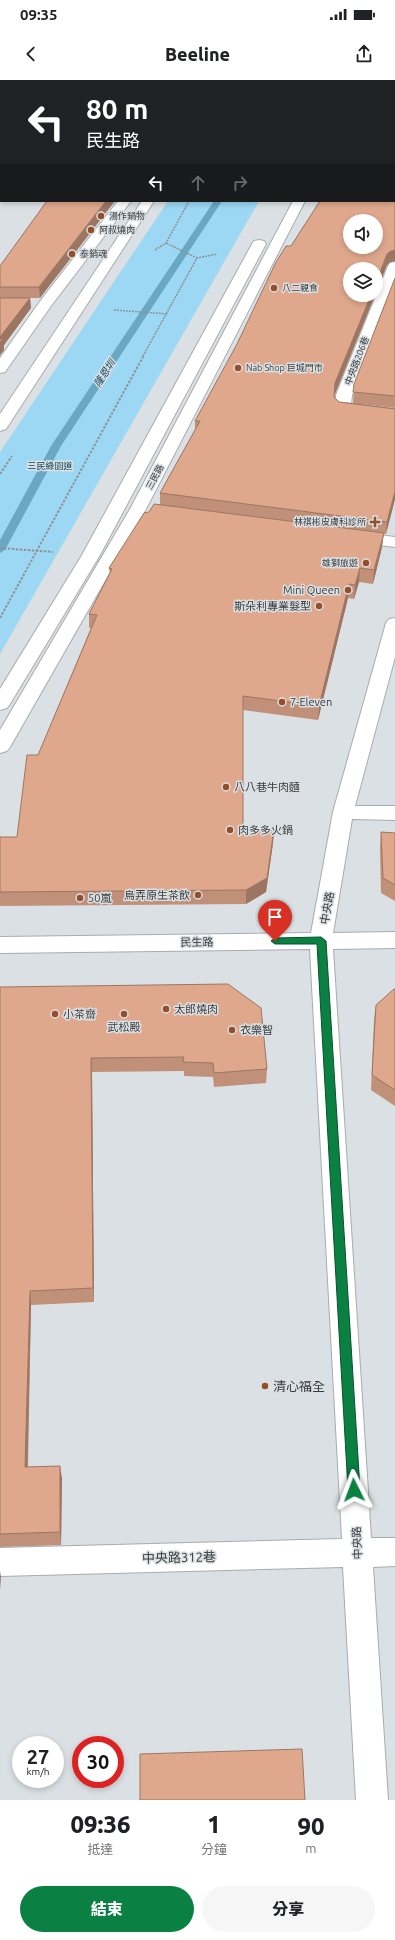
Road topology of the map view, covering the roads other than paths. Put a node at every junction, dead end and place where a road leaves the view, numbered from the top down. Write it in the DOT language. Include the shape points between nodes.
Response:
graph roads {
  1 [pos="124,202"];
  2 [pos="147,202"];
  3 [pos="298,202"];
  4 [pos="262,239"];
  5 [pos="395,266"];
  6 [pos="232,295"];
  7 [pos="249,297"];
  8 [pos="31,303"];
  9 [pos="46,303"];
  10 [pos="83,303"];
  11 [pos="0,369"];
  12 [pos="395,414"];
  13 [pos="0,426"];
  14 [pos="117,506"];
  15 [pos="146,510"];
  16 [pos="340,535"];
  17 [pos="395,542"];
  18 [pos="395,623"];
  19 [pos="390,661"];
  20 [pos="0,704"];
  21 [pos="0,747"];
  22 [pos="343,812"];
  23 [pos="395,814"];
  24 [pos="395,940"];
  25 [pos="321,941"];
  26 [pos="0,945"];
  27 [pos="395,1552"];
  28 [pos="358,1553"];
  29 [pos="0,1562"];
  30 [pos="372,1800"];
  1 -- 9 [label="street"];
  2 -- 10 [label="street"];
  3 -- 7 [label="street, 三民路"];
  4 -- 6 [label="street, 三民路"];
  5 -- 12 [label="street, 中央路206巷" via="344,395 343,409"];
  6 -- 7 [label="street"];
  6 -- 14 [label="street, 三民路"];
  7 -- 15 [label="street, 三民路"];
  8 -- 9 [label="street"];
  9 -- 10 [label="street"];
  9 -- 11 [label="street"];
  10 -- 13 [label="street"];
  14 -- 15 [label="street"];
  14 -- 20 [label="street, 三民路" via="91,555"];
  15 -- 21 [label="street, 三民路"];
  16 -- 17 [label="street"];
  18 -- 19 [label="street, 中央路"];
  19 -- 22 [label="street, 中央路"];
  22 -- 23 [label="street"];
  22 -- 25 [label="street, 中央路"];
  24 -- 25 [label="street, 民生路"];
  25 -- 26 [label="street, 民生路"];
  25 -- 28 [label="street, 中央路"];
  27 -- 28 [label="street, 中央路312巷"];
  28 -- 29 [label="street, 中央路312巷"];
  28 -- 30 [label="street, 中央路"];
}
